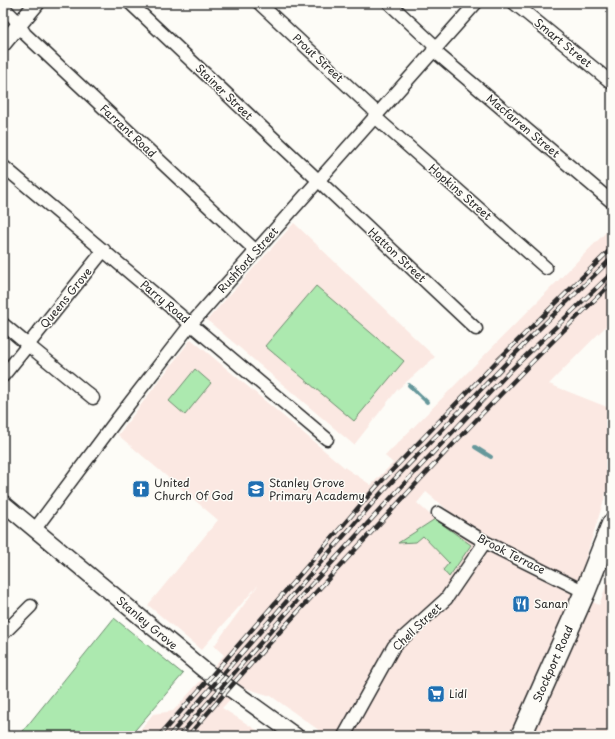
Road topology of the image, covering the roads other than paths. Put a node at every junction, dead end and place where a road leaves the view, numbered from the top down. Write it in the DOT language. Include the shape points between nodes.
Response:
graph roads {
  1 [pos="37,3"];
  2 [pos="130,3"];
  3 [pos="260,3"];
  4 [pos="389,3"];
  5 [pos="476,3"];
  6 [pos="514,3"];
  7 [pos="3,7"];
  8 [pos="19,25"];
  9 [pos="3,44"];
  10 [pos="435,48"];
  11 [pos="612,83"];
  12 [pos="375,115"];
  13 [pos="3,166"];
  14 [pos="318,181"];
  15 [pos="612,202"];
  16 [pos="104,250"];
  17 [pos="256,251"];
  18 [pos="546,268"];
  19 [pos="3,324"];
  20 [pos="190,324"];
  21 [pos="476,329"];
  22 [pos="28,345"];
  23 [pos="3,376"];
  24 [pos="93,398"];
  25 [pos="327,439"];
  26 [pos="3,503"];
  27 [pos="438,513"];
  28 [pos="35,529"];
  29 [pos="611,532"];
  30 [pos="485,542"];
  31 [pos="585,592"];
  32 [pos="31,606"];
  33 [pos="3,634"];
  34 [pos="296,736"];
  35 [pos="344,736"];
  36 [pos="521,736"];
  1 -- 8 [label="street"];
  2 -- 14 [label="street, Stainer Street"];
  3 -- 12 [label="street, Prout Street"];
  4 -- 10 [label="street, Macfarren Street"];
  5 -- 10 [label="street, Rushford Street"];
  6 -- 11 [label="street, Smart Street"];
  7 -- 8 [label="street, Farrant Road"];
  8 -- 9 [label="street"];
  8 -- 17 [label="street, Farrant Road" via="25,34"];
  10 -- 12 [label="street, Rushford Street"];
  10 -- 15 [label="street, Macfarren Street"];
  12 -- 14 [label="street, Rushford Street"];
  12 -- 18 [label="street, Hopkins Street"];
  13 -- 16 [label="street, Parry Road"];
  14 -- 17 [label="street, Rushford Street"];
  14 -- 21 [label="street, Hatton Street"];
  16 -- 20 [label="street, Parry Road"];
  16 -- 22 [label="street, Queens Grove"];
  17 -- 20 [label="street, Rushford Street"];
  19 -- 22 [label="street"];
  20 -- 25 [label="street, Parry Road"];
  20 -- 28 [label="street, Rushford Street"];
  22 -- 23 [label="street, Queens Grove"];
  22 -- 24 [label="street"];
  26 -- 28 [label="street, Stanley Grove"];
  27 -- 30 [label="street, Brook Terrace"];
  28 -- 34 [label="street, Stanley Grove" via="204,670"];
  29 -- 31 [label="highway, Stockport Road"];
  30 -- 31 [label="street, Brook Terrace"];
  30 -- 35 [label="street, Chell Street" via="446,599 394,646"];
  31 -- 36 [label="highway, Stockport Road"];
  32 -- 33 [label="street"];
}
